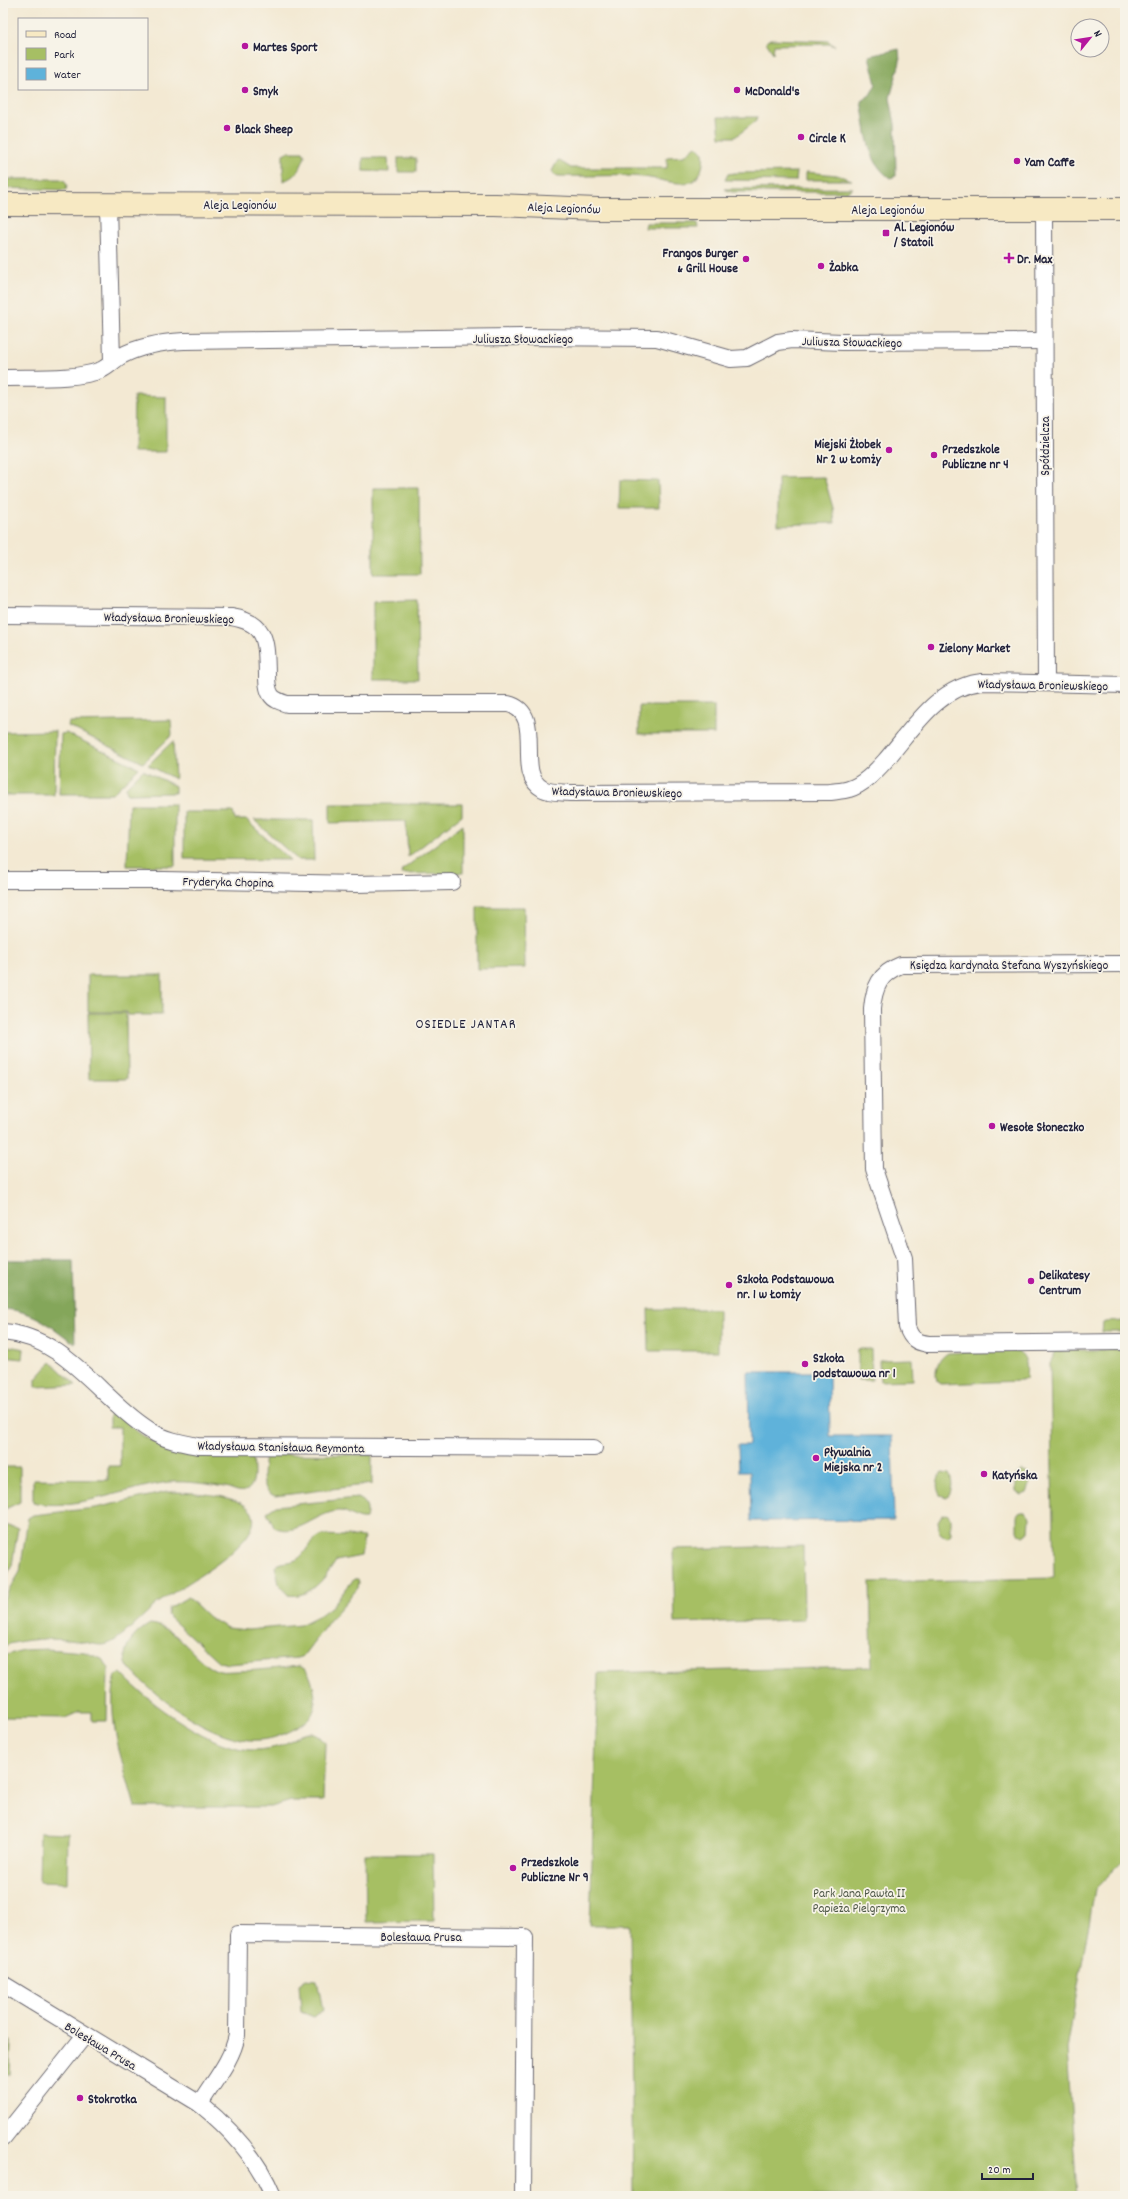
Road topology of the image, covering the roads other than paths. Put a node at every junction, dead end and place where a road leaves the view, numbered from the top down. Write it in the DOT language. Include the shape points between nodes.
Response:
graph roads {
  1 [pos="3,204"];
  2 [pos="108,204"];
  3 [pos="1044,209"];
  4 [pos="1125,209"];
  5 [pos="1044,341"];
  6 [pos="112,361"];
  7 [pos="3,378"];
  8 [pos="3,615"];
  9 [pos="1046,683"];
  10 [pos="1125,685"];
  11 [pos="3,880"];
  12 [pos="452,882"];
  13 [pos="1125,964"];
  14 [pos="3,1332"];
  15 [pos="1125,1342"];
  16 [pos="594,1448"];
  17 [pos="3,1984"];
  18 [pos="84,2035"];
  19 [pos="200,2104"];
  20 [pos="3,2138"];
  21 [pos="273,2196"];
  22 [pos="523,2196"];
  1 -- 2 [label="main road, Aleja Legionów"];
  2 -- 3 [label="main road, Aleja Legionów" via="488,205 597,209"];
  2 -- 6 [label="street"];
  3 -- 4 [label="main road, Aleja Legionów"];
  3 -- 5 [label="street, Spółdzielcza"];
  5 -- 6 [label="street, Juliusza Słowackiego" via="792,340 778,342 740,360 657,338 184,341 152,345 128,352"];
  5 -- 9 [label="street, Spółdzielcza"];
  6 -- 7 [label="street, Juliusza Słowackiego" via="103,370 78,375"];
  8 -- 9 [label="street, Władysława Broniewskiego" via="231,617 247,620 263,635 268,687 271,696 277,701 287,704 515,706 519,708 527,726 530,775 542,788 570,793 830,792 849,789 878,768 939,700 951,691 970,683"];
  9 -- 10 [label="street, Władysława Broniewskiego"];
  11 -- 12 [label="street, Fryderyka Chopina" via="356,884"];
  13 -- 15 [label="street, Księdza kardynała Stefana Wyszyńskiego" via="901,965 885,973 879,980 875,988 872,1009 874,1169 904,1258 907,1327 910,1336 917,1342 928,1344"];
  14 -- 16 [label="street, Władysława Stanisława Reymonta" via="25,1335 52,1349 150,1431 170,1440 198,1446"];
  17 -- 18 [label="street, Bolesława Prusa"];
  18 -- 19 [label="street, Bolesława Prusa"];
  18 -- 20 [label="street"];
  19 -- 21 [label="street, Bolesława Prusa" via="231,2131 259,2170"];
  19 -- 22 [label="street, Bolesława Prusa" via="235,2046 238,1934 525,1936"];
}
